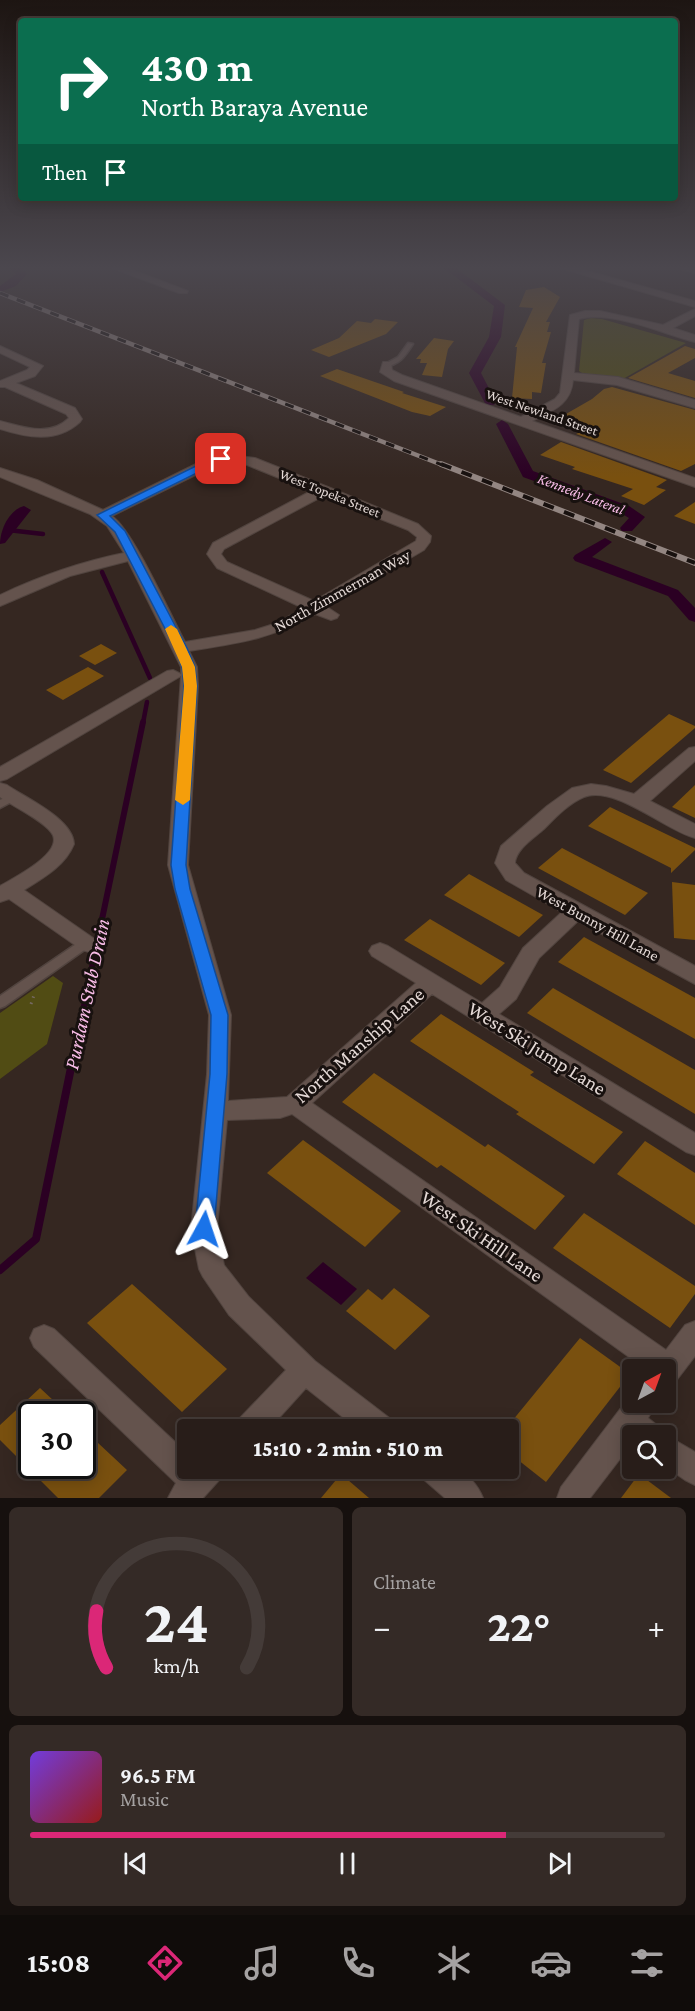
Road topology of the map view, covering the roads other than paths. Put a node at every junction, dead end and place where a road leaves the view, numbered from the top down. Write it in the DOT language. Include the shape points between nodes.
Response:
graph roads {
  1 [pos="572,338"];
  2 [pos="410,344"];
  3 [pos="0,349"];
  4 [pos="387,365"];
  5 [pos="567,376"];
  6 [pos="3,384"];
  7 [pos="695,404"];
  8 [pos="523,421"];
  9 [pos="0,425"];
  10 [pos="0,472"];
  11 [pos="695,483"];
  12 [pos="323,490"];
  13 [pos="103,515"];
  14 [pos="424,536"];
  15 [pos="133,556"];
  16 [pos="0,601"];
  17 [pos="315,608"];
  18 [pos="331,615"];
  19 [pos="181,648"];
  20 [pos="173,675"];
  21 [pos="694,754"];
  22 [pos="0,775"];
  23 [pos="4,797"];
  24 [pos="636,803"];
  25 [pos="695,832"];
  26 [pos="5,892"];
  27 [pos="576,911"];
  28 [pos="88,944"];
  29 [pos="380,951"];
  30 [pos="695,976"];
  31 [pos="431,982"];
  32 [pos="0,1003"];
  33 [pos="484,1015"];
  34 [pos="295,1104"];
  35 [pos="216,1111"];
  36 [pos="695,1145"];
  37 [pos="695,1334"];
  38 [pos="44,1338"];
  39 [pos="652,1359"];
  40 [pos="676,1359"];
  41 [pos="305,1370"];
  42 [pos="258,1419"];
  43 [pos="368,1419"];
  44 [pos="640,1420"];
  45 [pos="676,1456"];
  46 [pos="695,1470"];
  47 [pos="445,1479"];
  48 [pos="197,1483"];
  49 [pos="468,1498"];
  50 [pos="572,1498"];
  1 -- 5 [label="street"];
  2 -- 4 [label="lane"];
  3 -- 6 [label="street" via="36,364 37,368"];
  4 -- 8 [label="street, West Newland Street" via="386,372 398,378"];
  5 -- 7 [label="street" via="618,381"];
  5 -- 8 [label="street" via="563,398"];
  6 -- 9 [label="street" via="72,411 76,419 42,434"];
  8 -- 11 [label="street, West Newland Street"];
  10 -- 13 [label="street"];
  12 -- 13 [label="street, West Topeka Street" via="250,461 213,461"];
  12 -- 14 [label="street, West Topeka Street" via="412,527"];
  12 -- 17 [label="street" via="218,546 214,554 222,565"];
  13 -- 15 [label="street" via="120,531"];
  14 -- 17 [label="street, North Zimmerman Way" via="419,547"];
  15 -- 16 [label="street" via="71,569"];
  15 -- 19 [label="street"];
  17 -- 18 [label="street"];
  17 -- 19 [label="street, North Zimmerman Way" via="284,626"];
  19 -- 35 [label="street" via="189,667 190,686 178,865 220,1015"];
  20 -- 22 [label="street"];
  21 -- 24 [label="street"];
  23 -- 26 [label="street" via="57,826 64,846 49,863"];
  24 -- 25 [label="street"];
  24 -- 27 [label="street, West Bunny Hill Lane" via="614,792 591,789 573,795 508,851 505,867 517,879"];
  26 -- 28 [label="street"];
  27 -- 30 [label="street, West Bunny Hill Lane"];
  27 -- 33 [label="street" via="531,953 508,993"];
  28 -- 32 [label="lane"];
  29 -- 31 [label="street, West Ski Jump Lane"];
  31 -- 33 [label="street, West Ski Jump Lane"];
  31 -- 34 [label="street, North Manship Lane"];
  33 -- 36 [label="street, West Ski Jump Lane"];
  34 -- 35 [label="street, North Manship Lane" via="280,1109"];
  34 -- 39 [label="street, West Ski Hill Lane"];
  35 -- 41 [label="street" via="204,1229 212,1269 239,1306"];
  37 -- 40 [label="street"];
  38 -- 48 [label="street"];
  41 -- 42 [label="street"];
  41 -- 43 [label="street"];
  44 -- 50 [label="street"];
  45 -- 46 [label="street"];
  47 -- 49 [label="street"];
}
